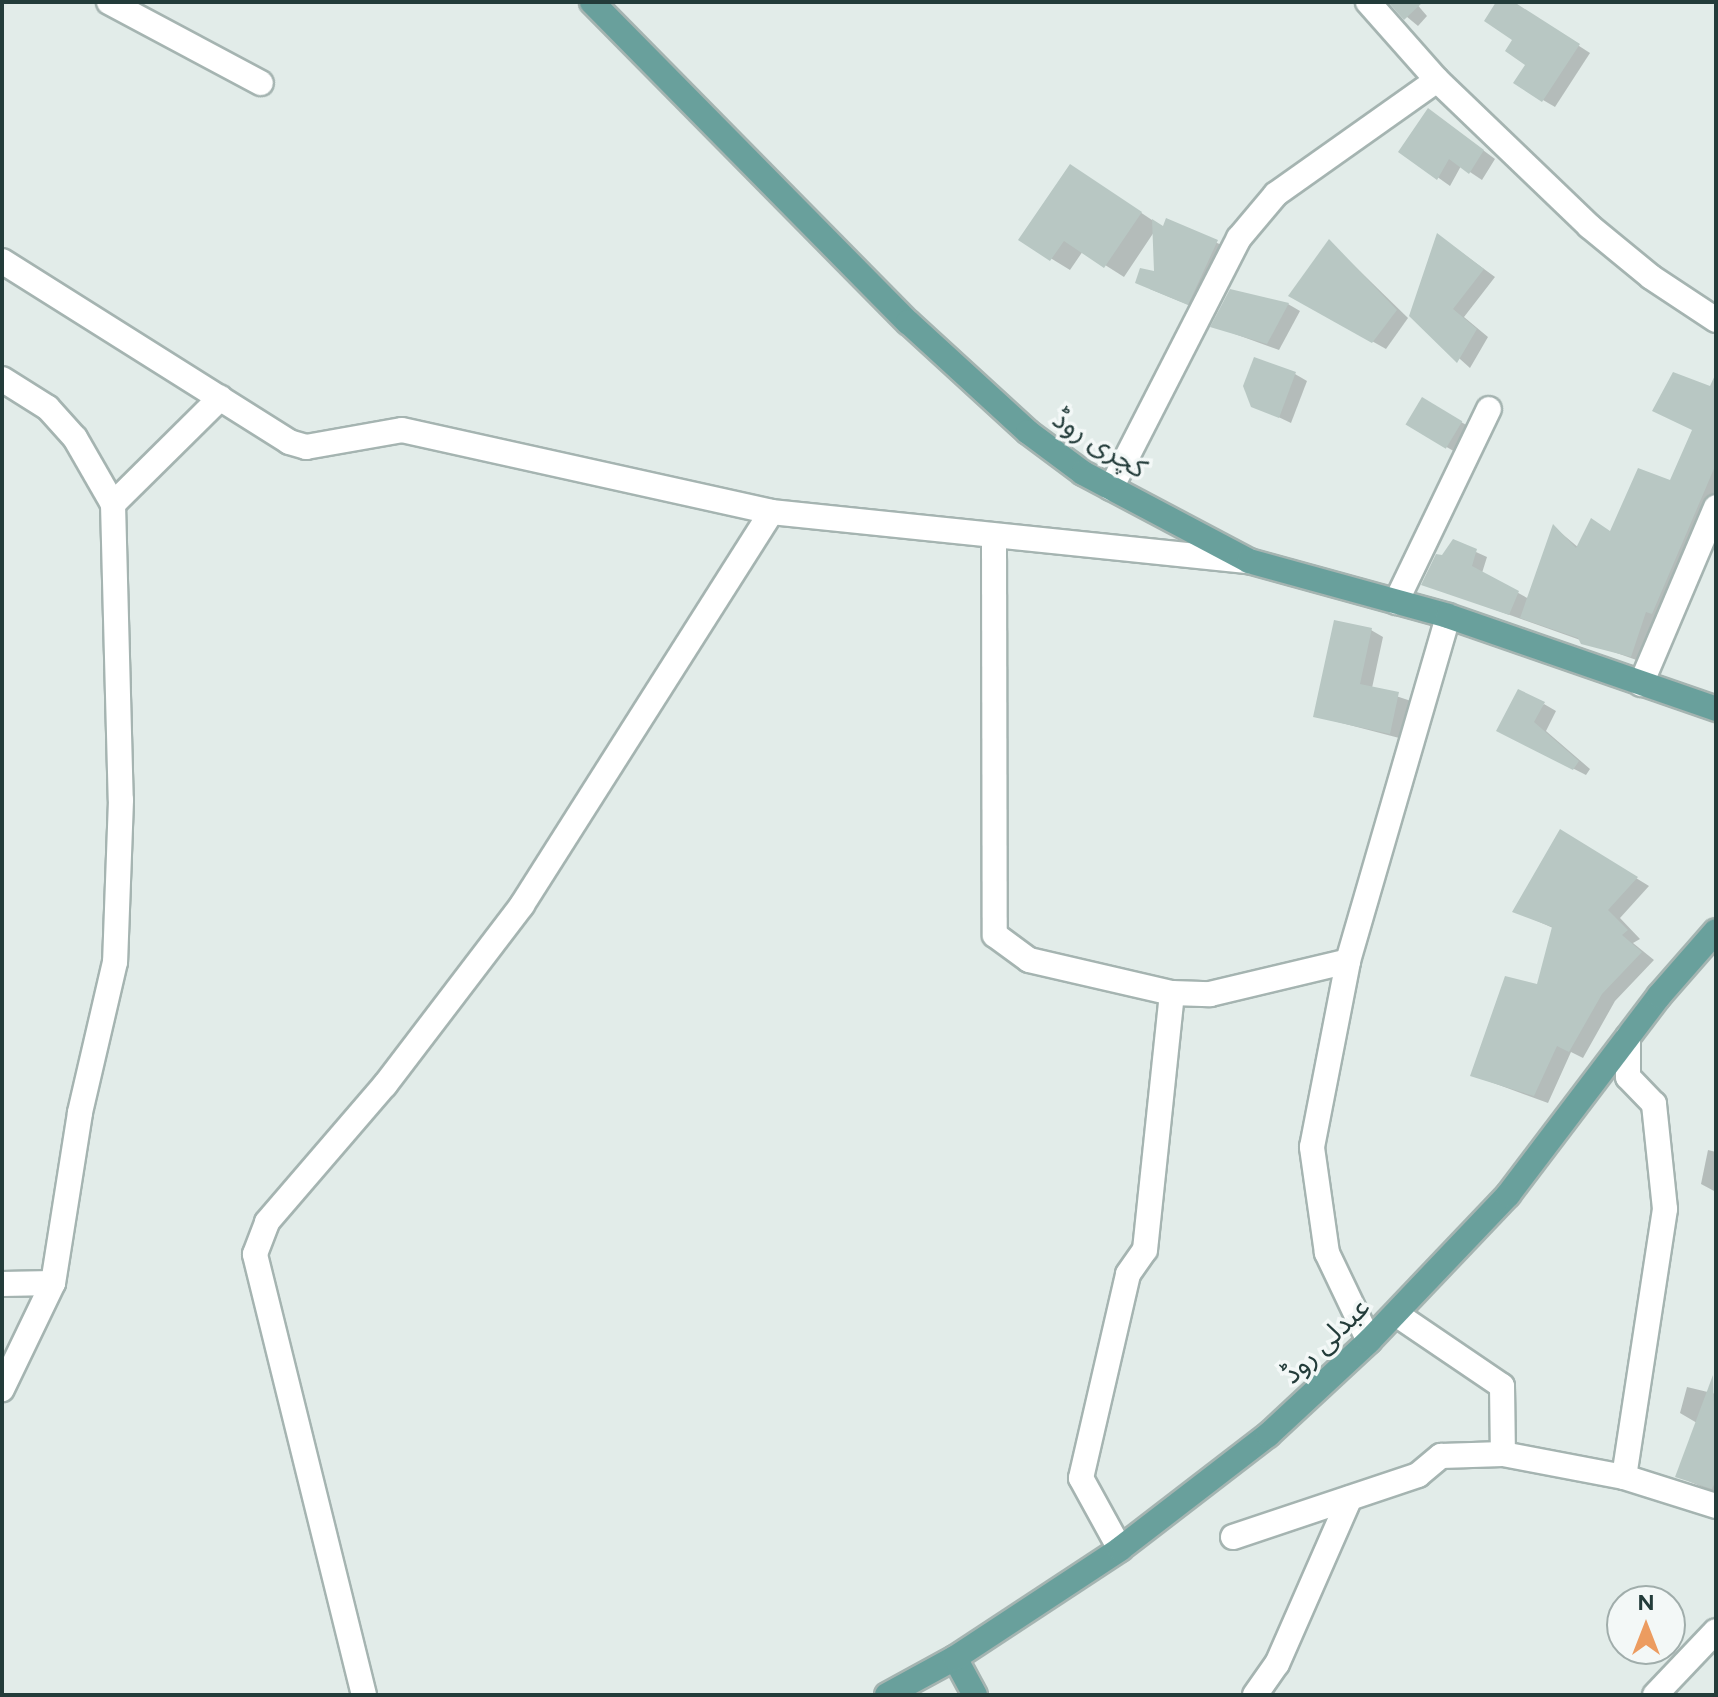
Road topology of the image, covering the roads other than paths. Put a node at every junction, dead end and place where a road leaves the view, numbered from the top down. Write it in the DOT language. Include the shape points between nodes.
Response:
graph roads {
  1 [pos="109,2"];
  2 [pos="1368,2"];
  3 [pos="603,6"];
  4 [pos="1437,80"];
  5 [pos="261,83"];
  6 [pos="2,261"];
  7 [pos="1716,320"];
  8 [pos="2,379"];
  9 [pos="220,398"];
  10 [pos="1489,409"];
  11 [pos="1111,488"];
  12 [pos="113,504"];
  13 [pos="1716,507"];
  14 [pos="771,512"];
  15 [pos="994,539"];
  16 [pos="1249,561"];
  17 [pos="1396,602"];
  18 [pos="1448,616"];
  19 [pos="1641,684"];
  20 [pos="1716,709"];
  21 [pos="1716,931"];
  22 [pos="1348,961"];
  23 [pos="1172,993"];
  24 [pos="1628,1037"];
  25 [pos="53,1283"];
  26 [pos="2,1284"];
  27 [pos="1396,1314"];
  28 [pos="1369,1341"];
  29 [pos="2,1389"];
  30 [pos="1503,1454"];
  31 [pos="1624,1477"];
  32 [pos="1350,1498"];
  33 [pos="1716,1506"];
  34 [pos="1233,1537"];
  35 [pos="1120,1549"];
  36 [pos="1716,1631"];
  37 [pos="955,1658"];
  38 [pos="364,1695"];
  39 [pos="887,1695"];
  40 [pos="975,1695"];
  41 [pos="1255,1695"];
  42 [pos="1655,1695"];
  1 -- 5 [label="street"];
  2 -- 4 [label="street"];
  3 -- 11 [label="main road, کچری روڈ" via="919,332 1028,432"];
  4 -- 7 [label="street" via="1589,226 1651,277"];
  4 -- 11 [label="street" via="1276,194 1239,238"];
  6 -- 9 [label="street"];
  8 -- 12 [label="street" via="48,408 75,438"];
  9 -- 12 [label="street"];
  9 -- 14 [label="street" via="289,442 306,447 402,430 574,473"];
  10 -- 17 [label="street"];
  11 -- 16 [label="main road, کچری روڈ"];
  12 -- 25 [label="street" via="121,800 115,962 80,1113"];
  13 -- 19 [label="street"];
  14 -- 15 [label="street"];
  14 -- 38 [label="street" via="522,905 385,1085 267,1222 255,1254"];
  15 -- 16 [label="street"];
  15 -- 23 [label="street" via="995,935 1029,960"];
  16 -- 17 [label="main road, کچری روڈ"];
  17 -- 18 [label="main road, کچری روڈ"];
  18 -- 19 [label="main road, کچری روڈ"];
  18 -- 22 [label="street"];
  19 -- 20 [label="main road, کچری روڈ"];
  21 -- 24 [label="main road, عبدلی روڈ"];
  22 -- 23 [label="street" via="1210,994"];
  22 -- 28 [label="street" via="1312,1147 1327,1253"];
  23 -- 35 [label="street" via="1145,1250 1128,1274 1081,1478"];
  24 -- 27 [label="main road, عبدلی روڈ" via="1508,1195"];
  24 -- 31 [label="street" via="1628,1077 1654,1104 1665,1209"];
  25 -- 26 [label="street"];
  25 -- 29 [label="street"];
  27 -- 28 [label="main road, عبدلی روڈ"];
  27 -- 30 [label="street" via="1502,1386"];
  28 -- 35 [label="main road, عبدلی روڈ" via="1268,1435"];
  30 -- 31 [label="street"];
  30 -- 32 [label="street" via="1441,1456 1418,1475"];
  31 -- 33 [label="street"];
  32 -- 34 [label="street"];
  32 -- 41 [label="street" via="1277,1664"];
  35 -- 37 [label="main road, عبدلی روڈ"];
  36 -- 42 [label="street"];
  37 -- 39 [label="main road, عبدلی روڈ"];
  37 -- 40 [label="main road"];
}
